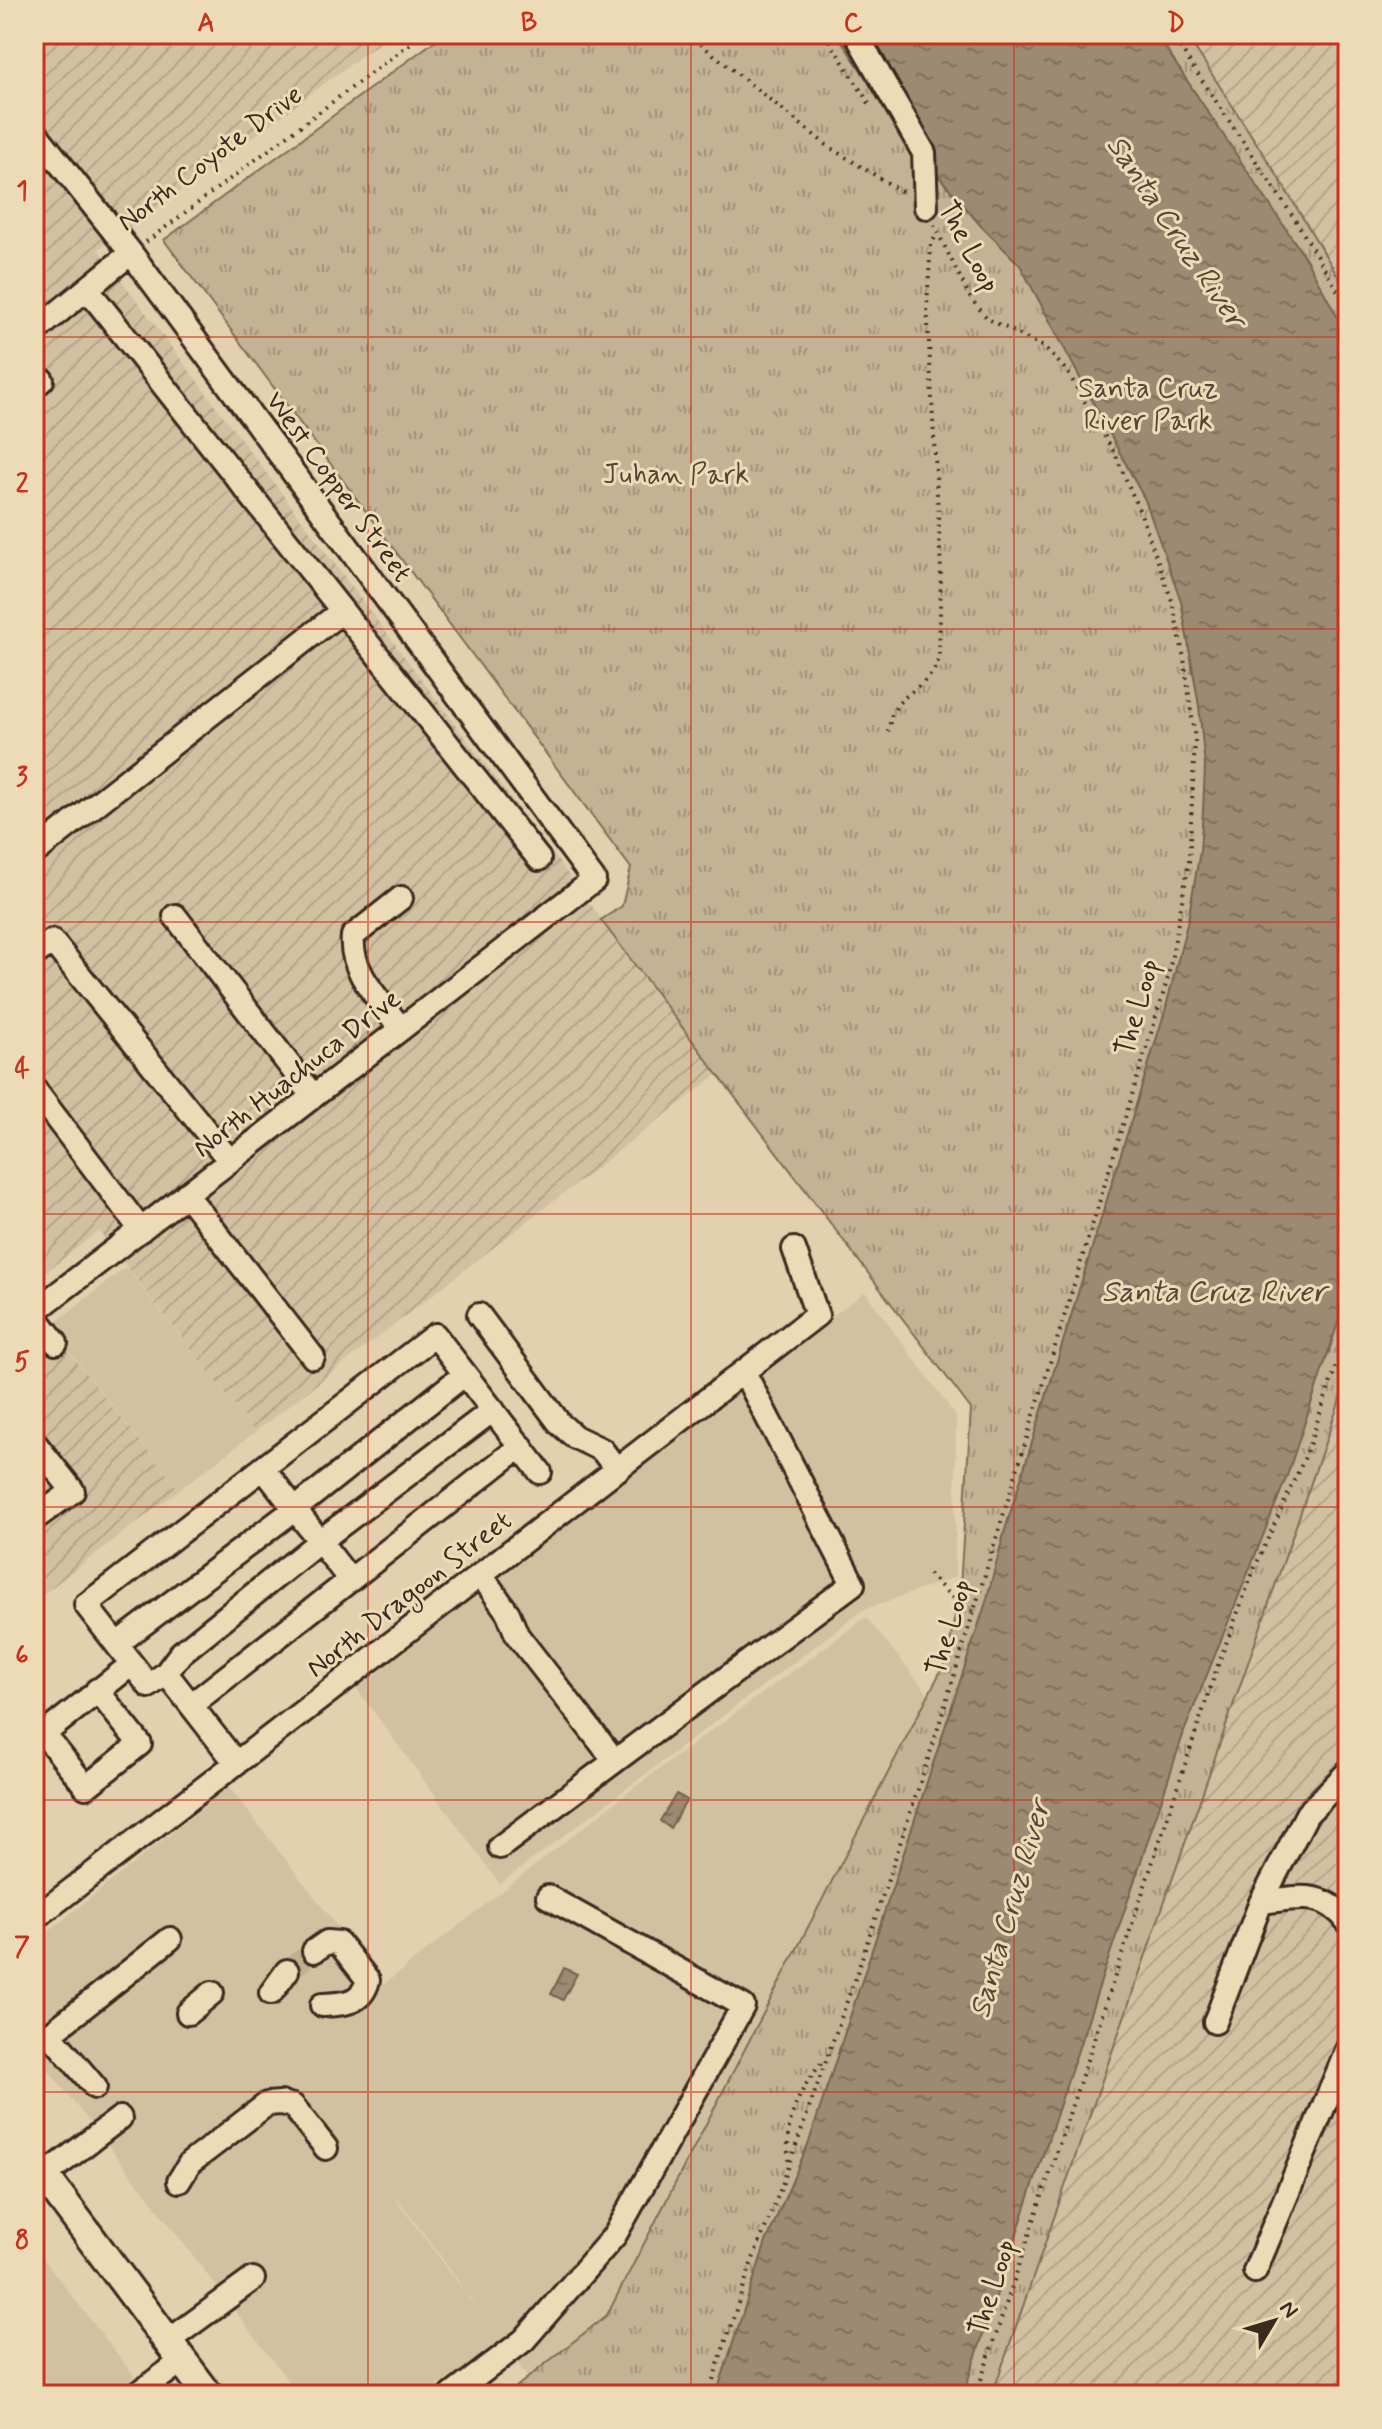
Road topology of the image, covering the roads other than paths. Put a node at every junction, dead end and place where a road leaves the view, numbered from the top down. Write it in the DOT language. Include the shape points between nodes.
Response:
graph roads {
  1 [pos="856,34"];
  2 [pos="34,131"];
  3 [pos="926,207"];
  4 [pos="131,253"];
  5 [pos="88,290"];
  6 [pos="34,332"];
  7 [pos="342,611"];
  8 [pos="34,853"];
  9 [pos="539,859"];
  10 [pos="594,880"];
  11 [pos="401,898"];
  12 [pos="175,916"];
  13 [pos="34,955"];
  14 [pos="401,1029"];
  15 [pos="34,1089"];
  16 [pos="313,1096"];
  17 [pos="230,1161"];
  18 [pos="186,1194"];
  19 [pos="141,1230"];
  20 [pos="794,1249"];
  21 [pos="34,1314"];
  22 [pos="479,1315"];
  23 [pos="56,1343"];
  24 [pos="313,1357"];
  25 [pos="744,1372"];
  26 [pos="465,1374"];
  27 [pos="493,1410"];
  28 [pos="34,1442"];
  29 [pos="521,1446"];
  30 [pos="263,1468"];
  31 [pos="617,1470"];
  32 [pos="540,1472"];
  33 [pos="295,1509"];
  34 [pos="34,1519"];
  35 [pos="320,1541"];
  36 [pos="481,1575"];
  37 [pos="350,1580"];
  38 [pos="117,1644"];
  39 [pos="132,1664"];
  40 [pos="166,1673"];
  41 [pos="97,1690"];
  42 [pos="191,1705"];
  43 [pos="615,1761"];
  44 [pos="236,1763"];
  45 [pos="1348,1772"];
  46 [pos="500,1847"];
  47 [pos="548,1897"];
  48 [pos="1261,1902"];
  49 [pos="34,1919"];
  50 [pos="1348,1922"];
  51 [pos="170,1939"];
  52 [pos="314,1951"];
  53 [pos="287,1971"];
  54 [pos="212,1993"];
  55 [pos="271,1993"];
  56 [pos="322,2005"];
  57 [pos="188,2013"];
  58 [pos="1215,2022"];
  59 [pos="1348,2048"];
  60 [pos="95,2087"];
  61 [pos="120,2118"];
  62 [pos="326,2148"];
  63 [pos="39,2169"];
  64 [pos="179,2181"];
  65 [pos="1255,2271"];
  66 [pos="253,2279"];
  67 [pos="175,2351"];
  68 [pos="136,2395"];
  69 [pos="208,2395"];
  70 [pos="452,2395"];
  1 -- 3 [label="street" via="924,153"];
  2 -- 4 [label="street, West Copper Street"];
  4 -- 5 [label="street, North Coyote Drive"];
  4 -- 10 [label="street, West Copper Street"];
  5 -- 6 [label="street, North Coyote Drive"];
  5 -- 7 [label="street"];
  7 -- 8 [label="street"];
  7 -- 9 [label="street"];
  10 -- 14 [label="street, North Huachuca Drive"];
  11 -- 14 [label="street" via="353,936 351,950 357,970"];
  12 -- 16 [label="street"];
  13 -- 17 [label="street" via="52,941"];
  14 -- 16 [label="street, North Huachuca Drive"];
  15 -- 19 [label="street"];
  16 -- 17 [label="street, North Huachuca Drive"];
  17 -- 18 [label="street, North Huachuca Drive"];
  18 -- 19 [label="street, North Huachuca Drive"];
  18 -- 24 [label="street"];
  19 -- 21 [label="street, North Huachuca Drive"];
  20 -- 25 [label="street, North Dragoon Street" via="817,1315"];
  21 -- 23 [label="street"];
  22 -- 31 [label="street" via="560,1424 602,1450"];
  25 -- 31 [label="street, North Dragoon Street"];
  25 -- 43 [label="street" via="853,1584"];
  26 -- 27 [label="street"];
  26 -- 30 [label="street" via="435,1335"];
  26 -- 33 [label="street"];
  27 -- 29 [label="street"];
  27 -- 35 [label="street"];
  28 -- 34 [label="street" via="73,1491"];
  29 -- 32 [label="street"];
  29 -- 37 [label="street"];
  30 -- 33 [label="street"];
  30 -- 38 [label="street" via="86,1605"];
  31 -- 36 [label="street, North Dragoon Street"];
  33 -- 35 [label="street"];
  33 -- 38 [label="street"];
  35 -- 37 [label="street"];
  35 -- 40 [label="street" via="181,1653"];
  36 -- 43 [label="street" via="517,1635"];
  36 -- 44 [label="street, North Dragoon Street"];
  37 -- 42 [label="street"];
  38 -- 39 [label="street"];
  39 -- 40 [label="street" via="149,1686"];
  39 -- 41 [label="street"];
  40 -- 42 [label="street"];
  42 -- 44 [label="street"];
  43 -- 46 [label="street"];
  44 -- 49 [label="street, North Dragoon Street"];
  45 -- 48 [label="street" via="1307,1814"];
  47 -- 70 [label="street" via="743,2006 615,2235 524,2340"];
  48 -- 50 [label="street" via="1310,1897 1337,1907"];
  48 -- 58 [label="street"];
  51 -- 60 [label="street" via="50,2034"];
  52 -- 56 [label="street" via="327,1942 339,1943 368,1980 365,1992 349,2004"];
  53 -- 55 [label="street"];
  54 -- 57 [label="street"];
  59 -- 65 [label="street"];
  61 -- 63 [label="street"];
  62 -- 64 [label="street" via="293,2106 267,2104 190,2163"];
  63 -- 67 [label="main road"];
  66 -- 67 [label="street"];
  67 -- 68 [label="street"];
  67 -- 69 [label="main road"];
}
